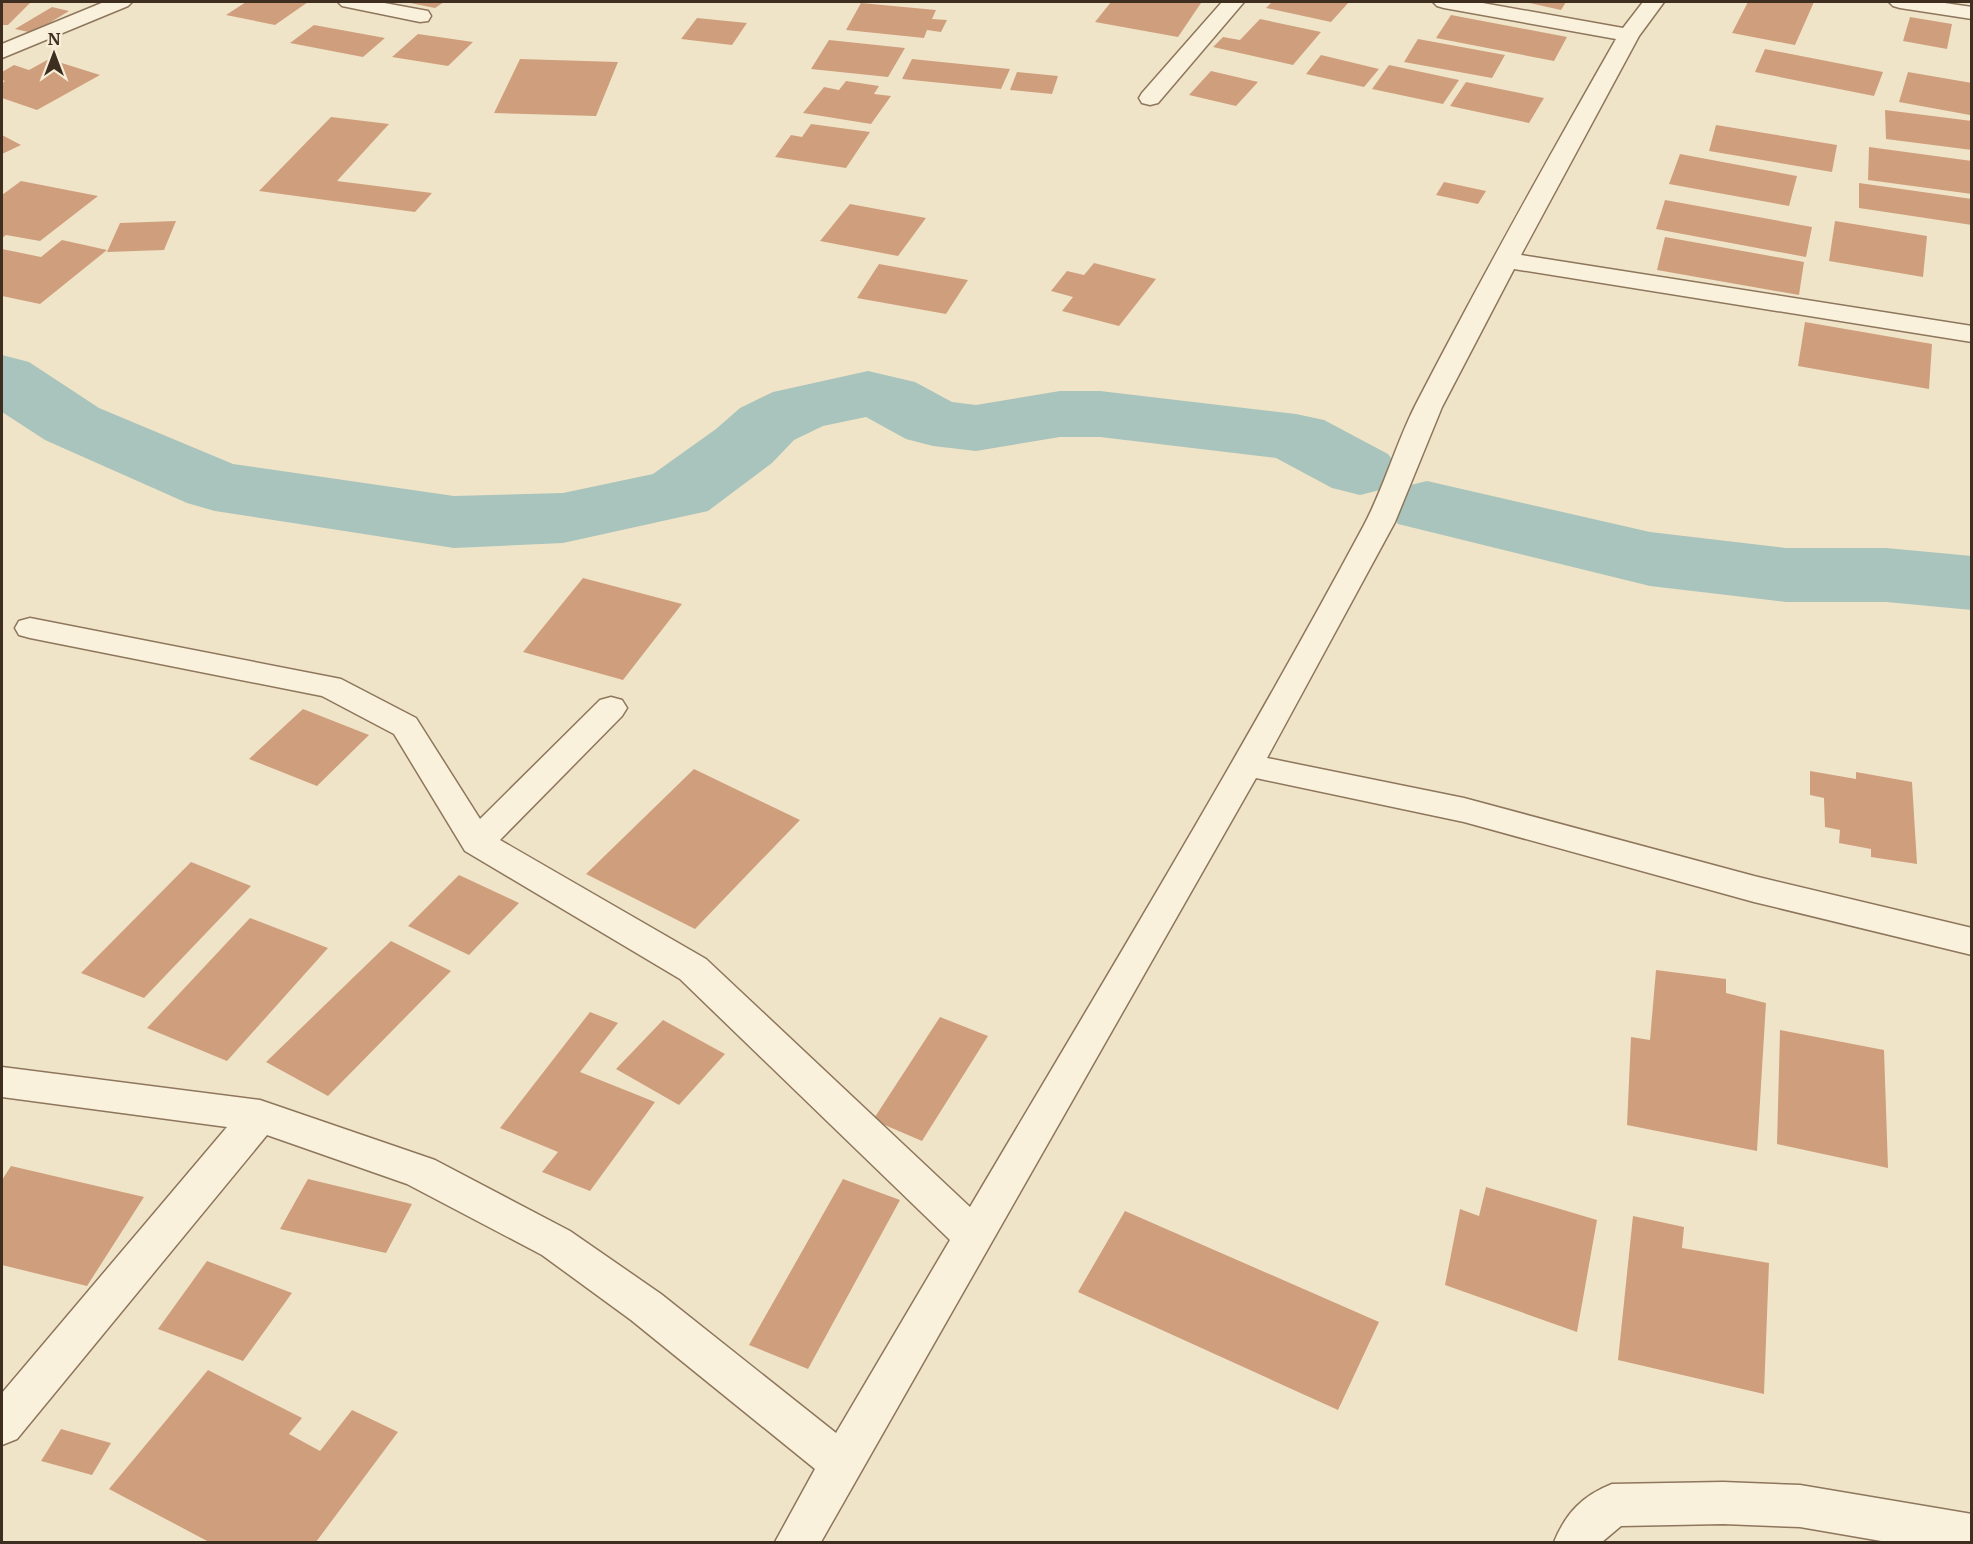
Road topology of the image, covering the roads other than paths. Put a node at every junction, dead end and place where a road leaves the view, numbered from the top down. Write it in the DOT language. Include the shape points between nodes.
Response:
graph roads {
  1 [pos="121,2"];
  2 [pos="349,2"];
  3 [pos="1233,2"];
  4 [pos="1444,2"];
  5 [pos="1653,2"];
  6 [pos="1900,2"];
  7 [pos="1971,13"];
  8 [pos="420,16"];
  9 [pos="1629,35"];
  10 [pos="2,52"];
  11 [pos="1150,98"];
  12 [pos="1505,260"];
  13 [pos="1971,334"];
  14 [pos="30,628"];
  15 [pos="611,708"];
  16 [pos="1246,765"];
  17 [pos="477,842"];
  18 [pos="1971,942"];
  19 [pos="2,1082"];
  20 [pos="260,1116"];
  21 [pos="974,1237"];
  22 [pos="2,1425"];
  23 [pos="842,1464"];
  24 [pos="1971,1536"];
  25 [pos="798,1542"];
  26 [pos="1576,1542"];
  1 -- 10 [label="street"];
  2 -- 8 [label="street"];
  3 -- 11 [label="street"];
  4 -- 9 [label="street"];
  5 -- 9 [label="street"];
  6 -- 7 [label="street"];
  9 -- 12 [label="street"];
  12 -- 13 [label="street"];
  12 -- 16 [label="street" via="1428,407 1380,522"];
  14 -- 17 [label="street" via="330,687 405,726"];
  15 -- 17 [label="street"];
  16 -- 18 [label="street" via="1464,810 1754,889"];
  16 -- 21 [label="street"];
  17 -- 21 [label="street" via="693,969"];
  19 -- 20 [label="street"];
  20 -- 22 [label="street"];
  20 -- 23 [label="street" via="421,1172 556,1243 646,1307"];
  21 -- 23 [label="street"];
  23 -- 25 [label="street"];
  24 -- 26 [label="street" via="1800,1506 1712,1503 1612,1505 1580,1533"];
}
